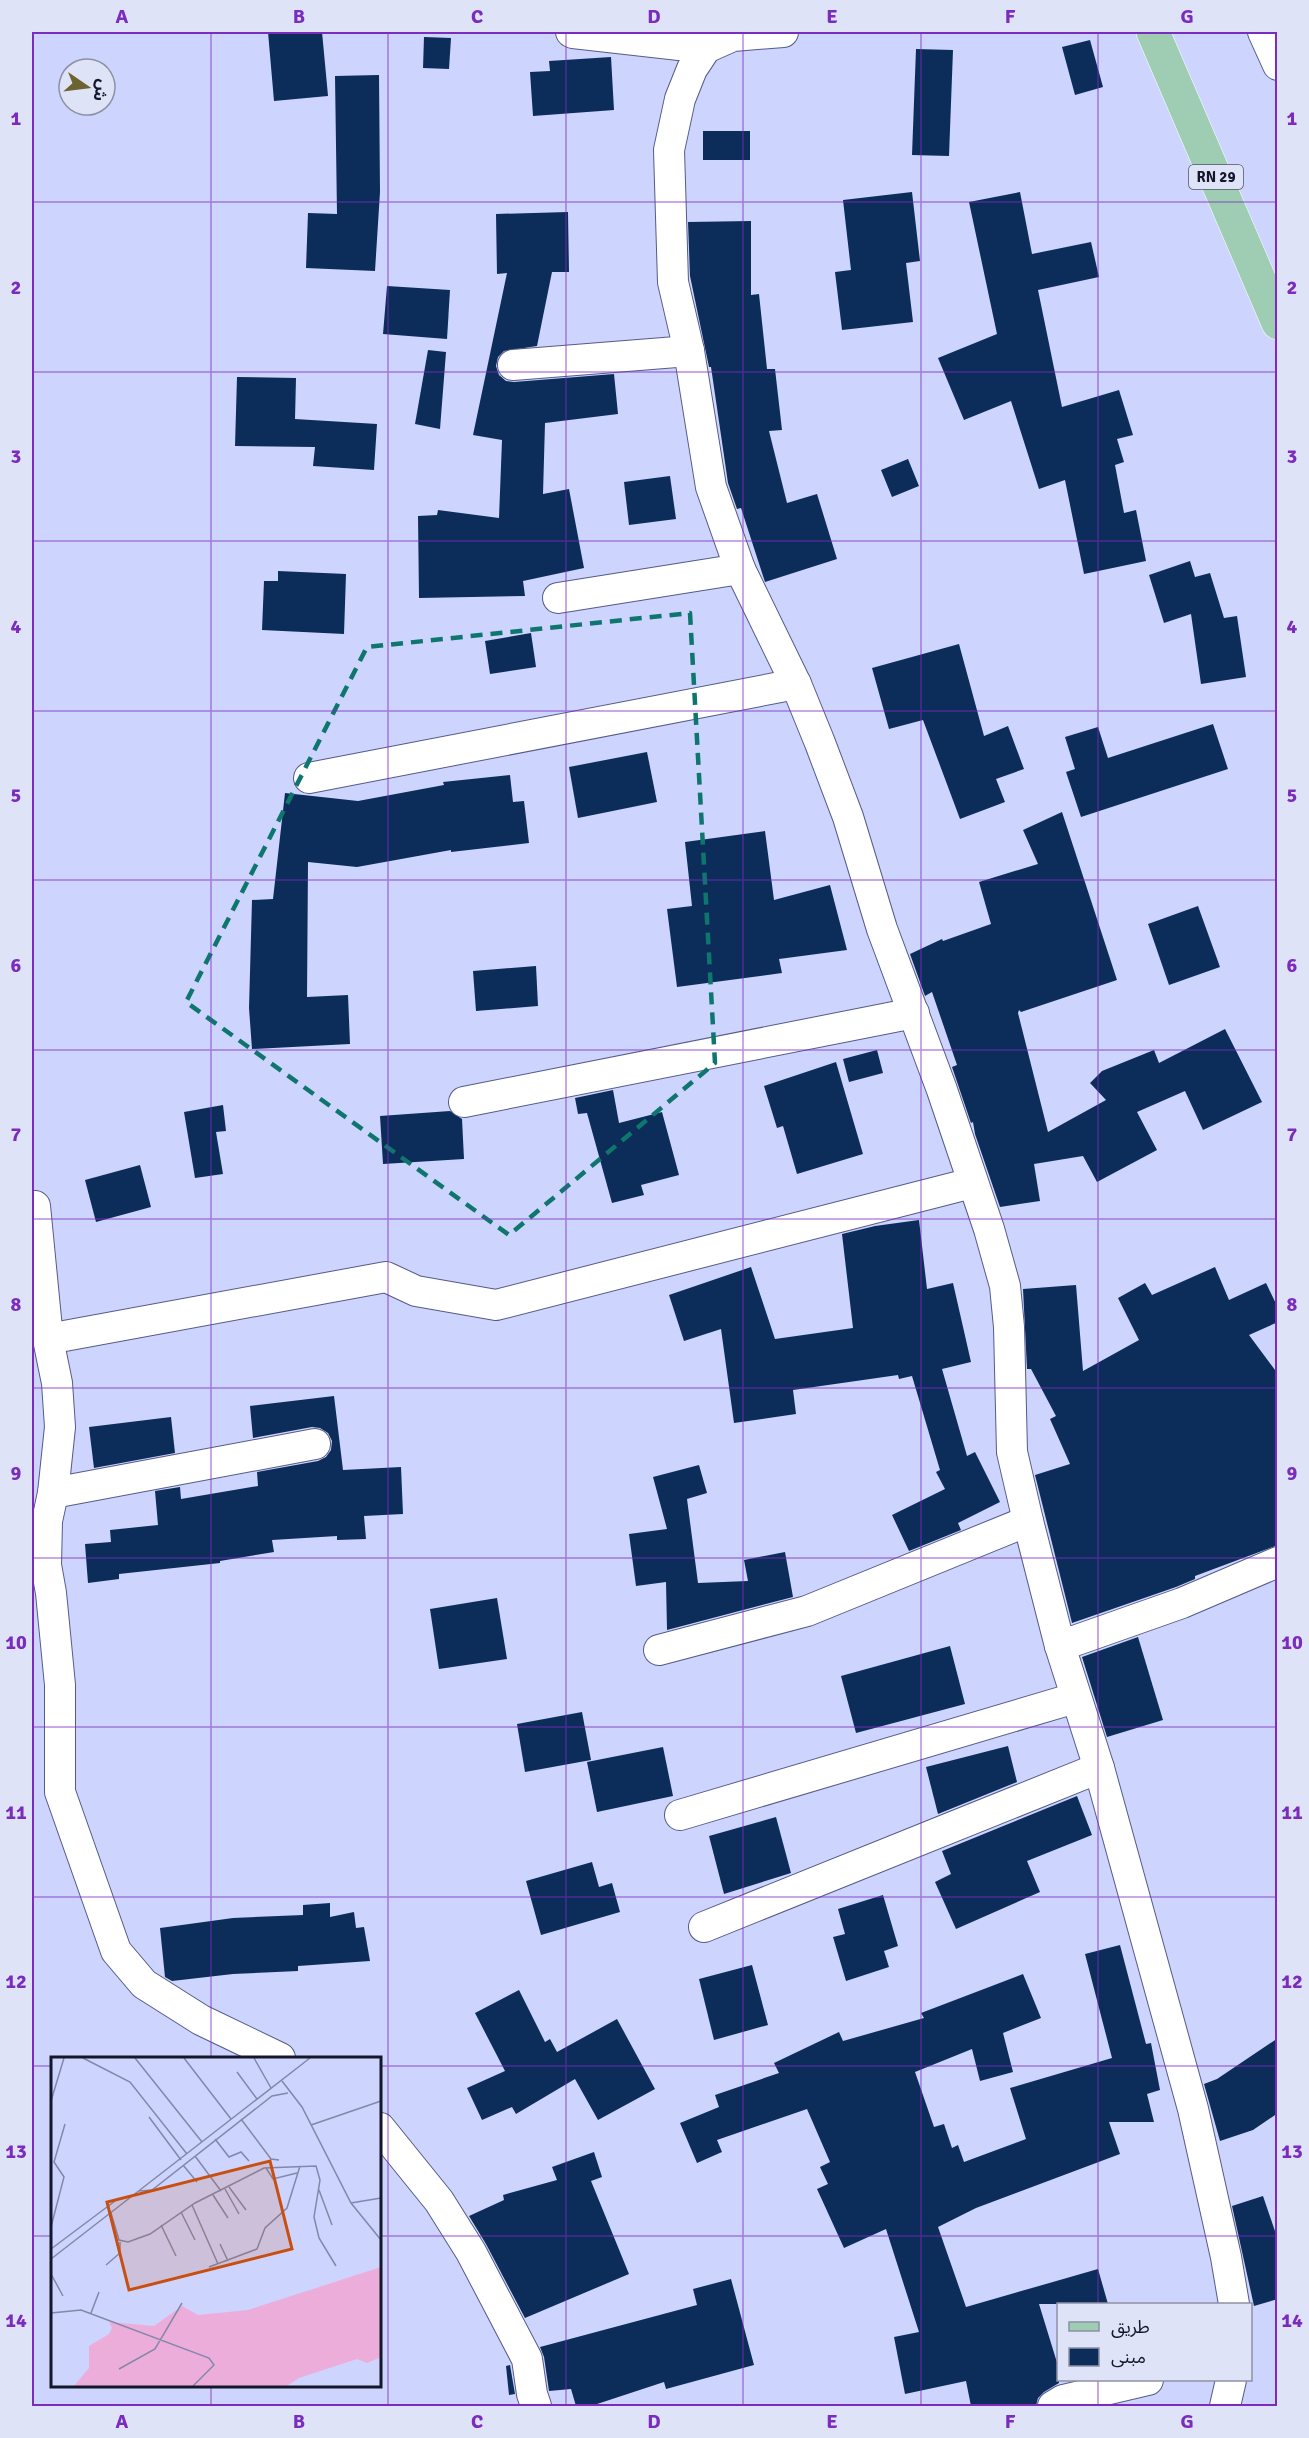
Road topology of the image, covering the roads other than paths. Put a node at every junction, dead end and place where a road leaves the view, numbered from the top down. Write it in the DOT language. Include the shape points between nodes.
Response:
graph roads {
  1 [pos="571,32"];
  2 [pos="783,32"];
  3 [pos="1153,32"];
  4 [pos="1263,32"];
  5 [pos="706,48"];
  6 [pos="1278,65"];
  7 [pos="1278,323"];
  8 [pos="689,351"];
  9 [pos="513,365"];
  10 [pos="740,569"];
  11 [pos="558,598"];
  12 [pos="796,684"];
  13 [pos="309,778"];
  14 [pos="914,1014"];
  15 [pos="464,1102"];
  16 [pos="972,1183"];
  17 [pos="35,1206"];
  18 [pos="48,1339"];
  19 [pos="315,1444"];
  20 [pos="53,1493"];
  21 [pos="1028,1521"];
  22 [pos="1278,1562"];
  23 [pos="41,1595"];
  24 [pos="1060,1646"];
  25 [pos="659,1650"];
  26 [pos="1075,1698"];
  27 [pos="1100,1768"];
  28 [pos="680,1815"];
  29 [pos="704,1927"];
  30 [pos="278,2057"];
  31 [pos="381,2129"];
  32 [pos="1234,2303"];
  33 [pos="1140,2381"];
  34 [pos="1231,2381"];
  35 [pos="536,2406"];
  36 [pos="1053,2406"];
  37 [pos="1225,2406"];
  1 -- 5 [label="street"];
  2 -- 5 [label="street" via="733,36"];
  3 -- 7 [label="main road, RN 29"];
  4 -- 6 [label="street"];
  5 -- 8 [label="street" via="680,99 669,150 673,282"];
  8 -- 9 [label="street"];
  8 -- 10 [label="street" via="711,486"];
  10 -- 11 [label="street"];
  10 -- 12 [label="street"];
  12 -- 13 [label="street"];
  12 -- 14 [label="street" via="848,818 882,929"];
  14 -- 15 [label="street"];
  14 -- 16 [label="street"];
  16 -- 18 [label="street" via="496,1305 416,1291 386,1277"];
  16 -- 21 [label="street" via="1005,1286 1012,1452"];
  17 -- 18 [label="street"];
  18 -- 20 [label="street" via="60,1427"];
  19 -- 20 [label="street"];
  20 -- 23 [label="street"];
  21 -- 24 [label="street"];
  21 -- 25 [label="street" via="807,1611"];
  22 -- 24 [label="street" via="1182,1604"];
  23 -- 30 [label="street" via="60,1685 60,1792 116,1951 144,1984 201,2020"];
  24 -- 26 [label="street"];
  26 -- 27 [label="street"];
  26 -- 28 [label="street"];
  27 -- 29 [label="street"];
  27 -- 32 [label="street" via="1193,2109"];
  31 -- 35 [label="street" via="439,2201 471,2252 527,2359"];
  33 -- 36 [label="street" via="1063,2400"];
  34 -- 37 [label="street"];
}
